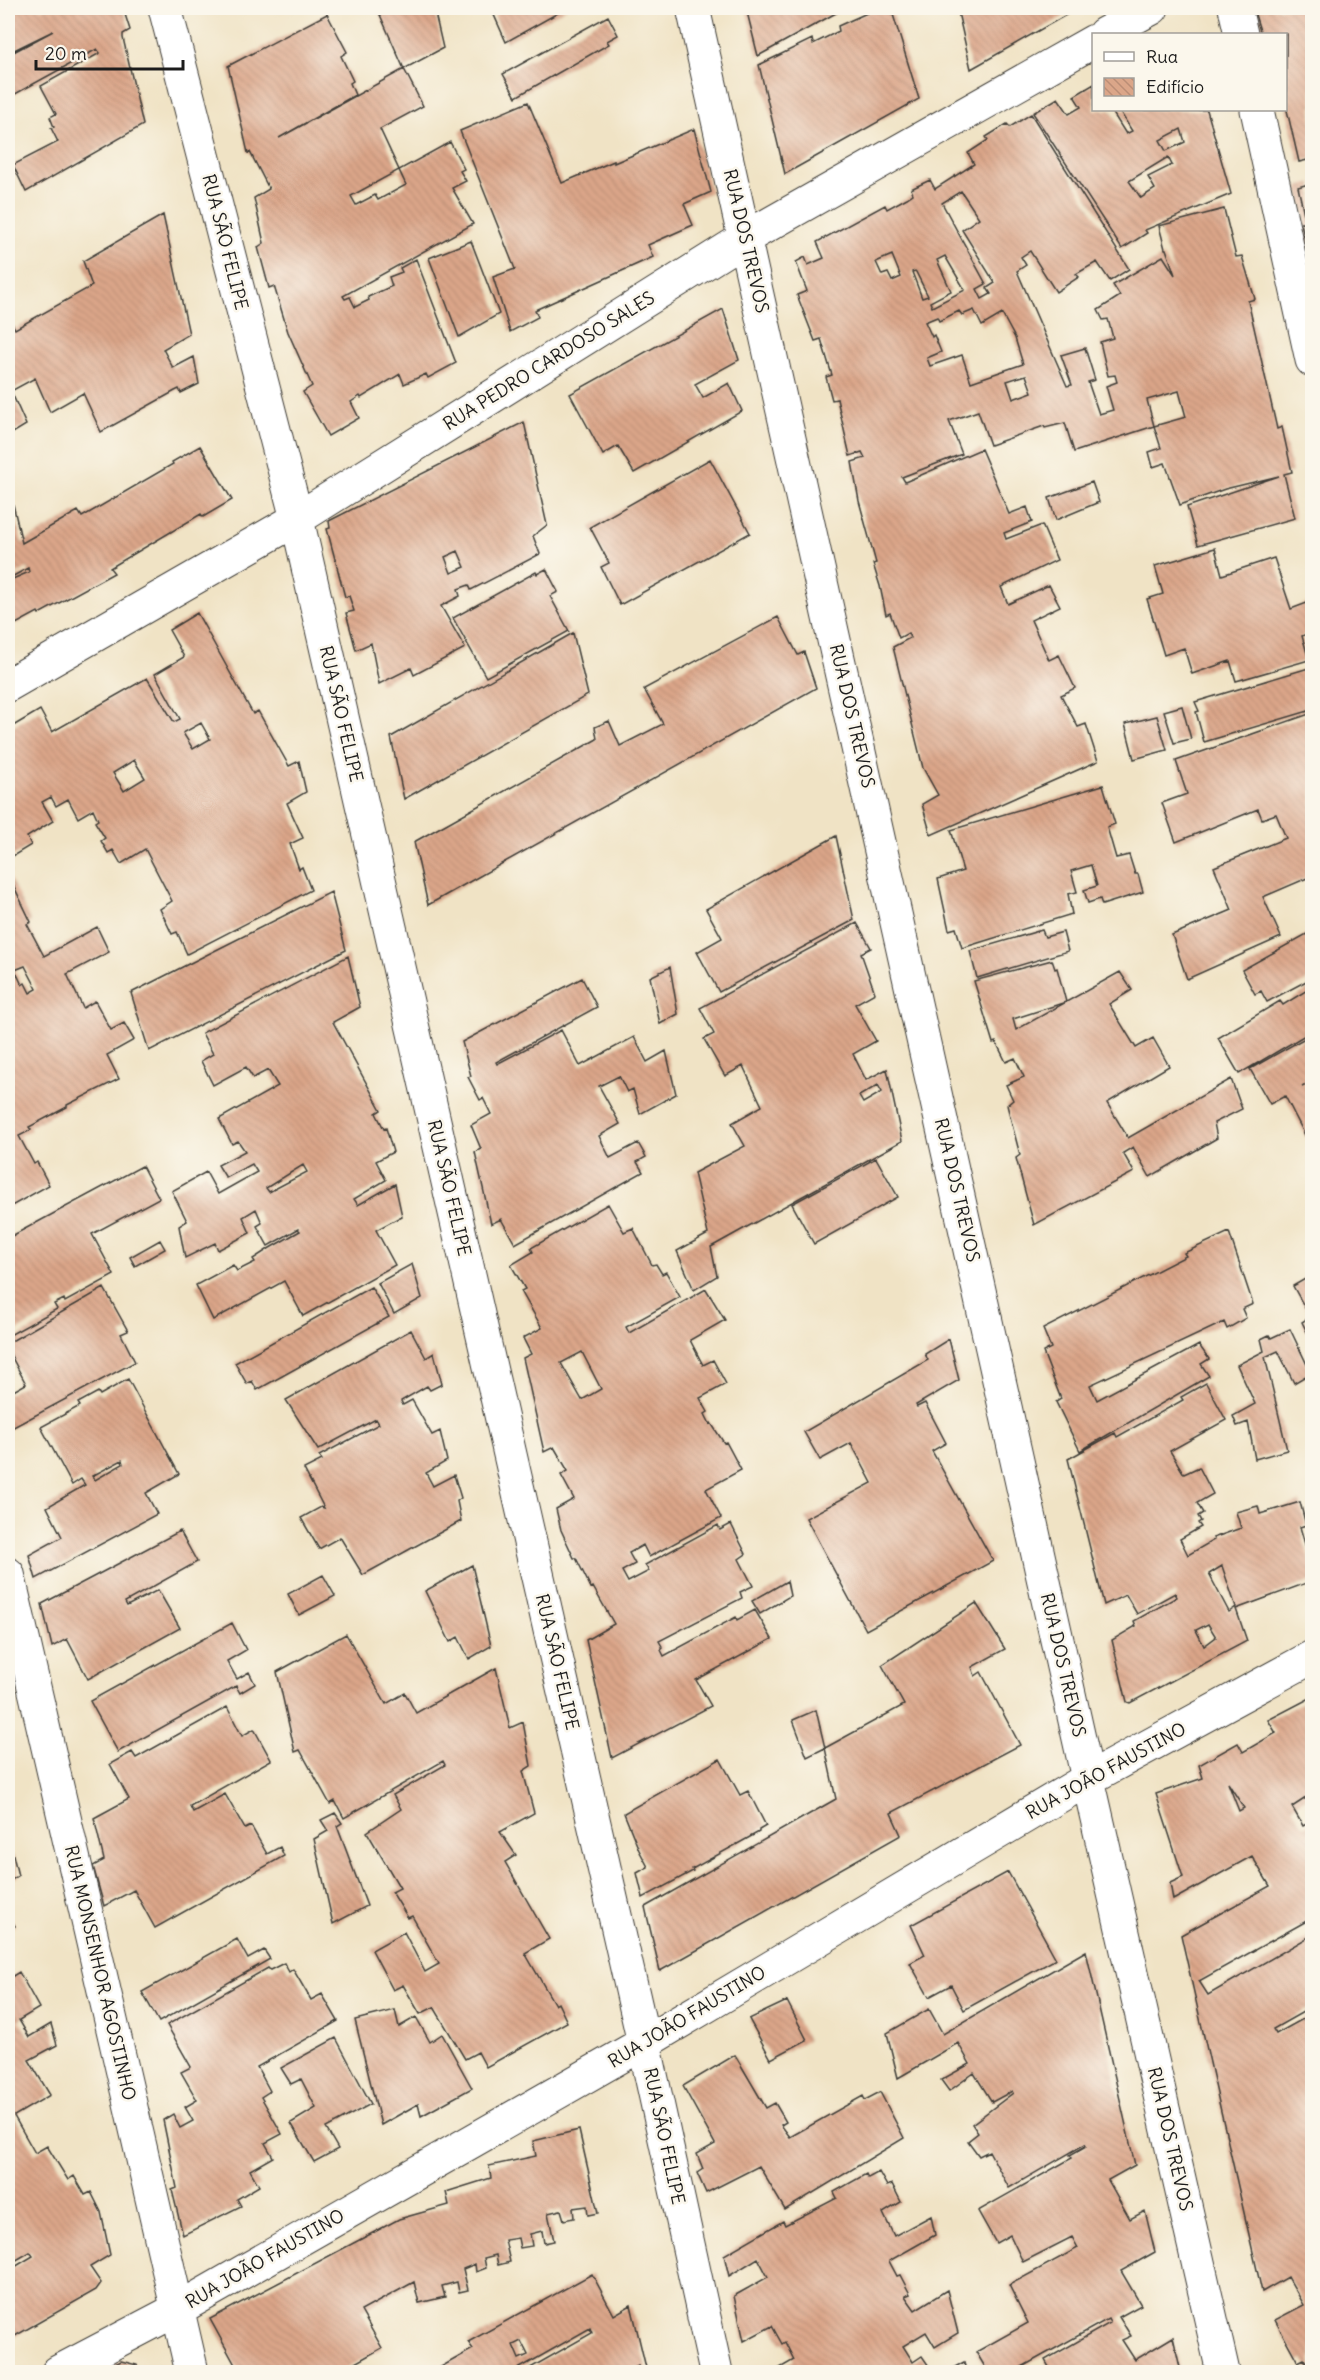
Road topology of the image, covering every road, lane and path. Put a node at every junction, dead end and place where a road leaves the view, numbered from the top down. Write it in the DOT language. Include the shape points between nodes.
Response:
graph roads {
  1 [pos="165,8"];
  2 [pos="693,8"];
  3 [pos="1152,8"];
  4 [pos="1235,8"];
  5 [pos="1106,33"];
  6 [pos="1240,33"];
  7 [pos="1092,42"];
  8 [pos="1257,111"];
  9 [pos="746,238"];
  10 [pos="1312,360"];
  11 [pos="297,519"];
  12 [pos="8,686"];
  13 [pos="8,1574"];
  14 [pos="1312,1657"];
  15 [pos="1088,1779"];
  16 [pos="644,2043"];
  17 [pos="178,2309"];
  18 [pos="58,2373"];
  19 [pos="192,2373"];
  20 [pos="716,2373"];
  21 [pos="1223,2373"];
  1 -- 11 [label="street, RUA SÃO FELIPE"];
  2 -- 9 [label="street, RUA DOS TREVOS"];
  3 -- 5 [label="street"];
  4 -- 6 [label="street"];
  7 -- 9 [label="street, RUA PEDRO CARDOSO SALES"];
  8 -- 10 [label="street"];
  9 -- 11 [label="street, RUA PEDRO CARDOSO SALES"];
  9 -- 15 [label="street, RUA DOS TREVOS"];
  11 -- 12 [label="street, RUA PEDRO CARDOSO SALES"];
  11 -- 16 [label="street, RUA SÃO FELIPE"];
  13 -- 17 [label="street, RUA MONSENHOR AGOSTINHO"];
  14 -- 15 [label="street, RUA JOÃO FAUSTINO"];
  15 -- 16 [label="street, RUA JOÃO FAUSTINO"];
  15 -- 21 [label="street, RUA DOS TREVOS"];
  16 -- 17 [label="street, RUA JOÃO FAUSTINO"];
  16 -- 20 [label="street, RUA SÃO FELIPE"];
  17 -- 18 [label="street, RUA JOÃO FAUSTINO"];
  17 -- 19 [label="street, RUA MONSENHOR AGOSTINHO"];
}
